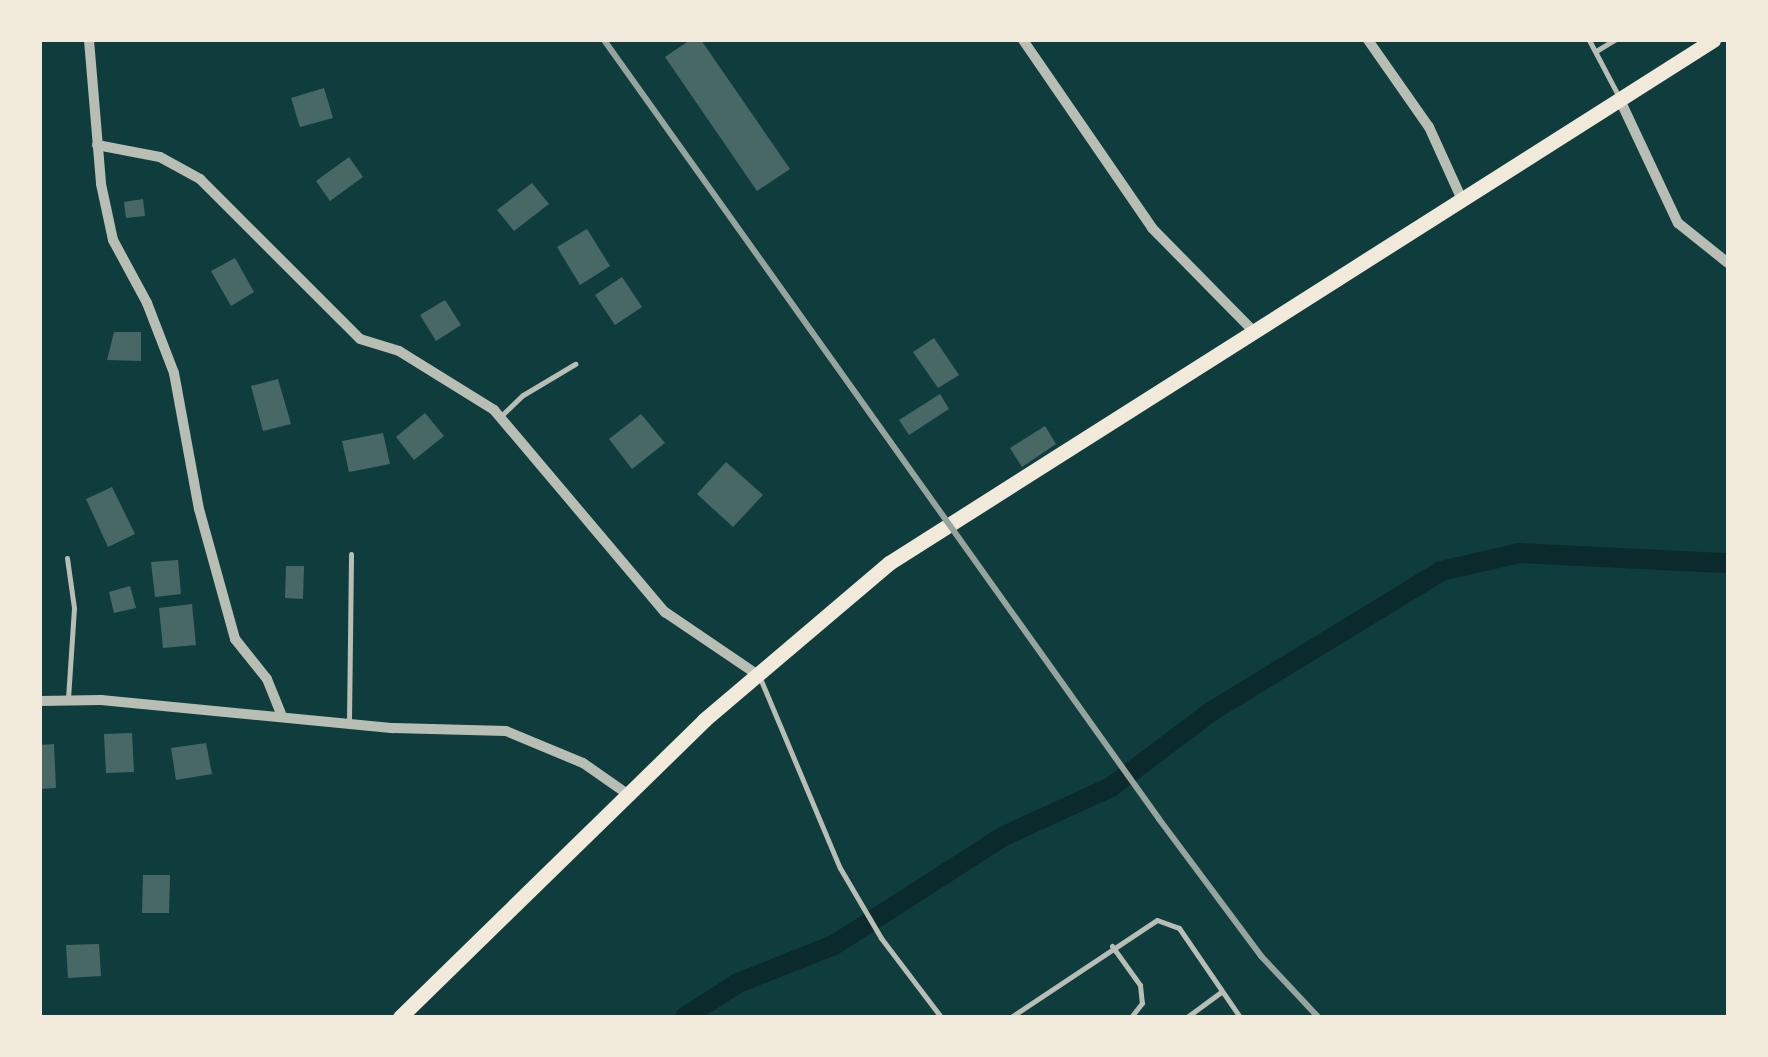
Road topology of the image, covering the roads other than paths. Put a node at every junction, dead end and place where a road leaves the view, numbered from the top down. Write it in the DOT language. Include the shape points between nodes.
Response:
graph roads {
  1 [pos="89,40"];
  2 [pos="1022,40"];
  3 [pos="1368,40"];
  4 [pos="1590,40"];
  5 [pos="1614,40"];
  6 [pos="1713,40"];
  7 [pos="1596,51"];
  8 [pos="1620,100"];
  9 [pos="97,144"];
  10 [pos="1464,202"];
  11 [pos="1728,264"];
  12 [pos="1256,334"];
  13 [pos="576,364"];
  14 [pos="500,417"];
  15 [pos="351,554"];
  16 [pos="66,558"];
  17 [pos="758,675"];
  18 [pos="68,698"];
  19 [pos="40,701"];
  20 [pos="281,713"];
  21 [pos="350,724"];
  22 [pos="626,793"];
  23 [pos="1112,946"];
  24 [pos="1222,992"];
  25 [pos="1134,1016"];
  26 [pos="400,1017"];
  27 [pos="941,1017"];
  28 [pos="1011,1017"];
  29 [pos="1187,1017"];
  30 [pos="1240,1017"];
  1 -- 9 [label="street"];
  2 -- 12 [label="street" via="1152,228"];
  3 -- 10 [label="street" via="1429,128"];
  4 -- 7 [label="lane"];
  5 -- 7 [label="lane"];
  6 -- 8 [label="main road"];
  7 -- 8 [label="lane"];
  8 -- 10 [label="main road"];
  8 -- 11 [label="street" via="1678,224"];
  9 -- 14 [label="street" via="160,157 200,178 360,339 400,351"];
  9 -- 20 [label="street" via="113,240 174,374 200,509 236,639 267,680"];
  10 -- 12 [label="main road"];
  12 -- 17 [label="main road" via="889,563"];
  13 -- 14 [label="lane" via="523,394"];
  14 -- 17 [label="street" via="665,612"];
  15 -- 21 [label="lane"];
  16 -- 18 [label="lane" via="74,608"];
  17 -- 22 [label="main road"];
  17 -- 27 [label="lane" via="820,832 880,938"];
  18 -- 19 [label="street"];
  18 -- 20 [label="street"];
  20 -- 21 [label="street"];
  21 -- 22 [label="street" via="506,731 583,763"];
  22 -- 26 [label="main road"];
  23 -- 24 [label="lane" via="1145,923 1168,922"];
  23 -- 25 [label="lane" via="1140,984"];
  23 -- 28 [label="lane"];
  24 -- 29 [label="lane"];
  24 -- 30 [label="lane"];
}
